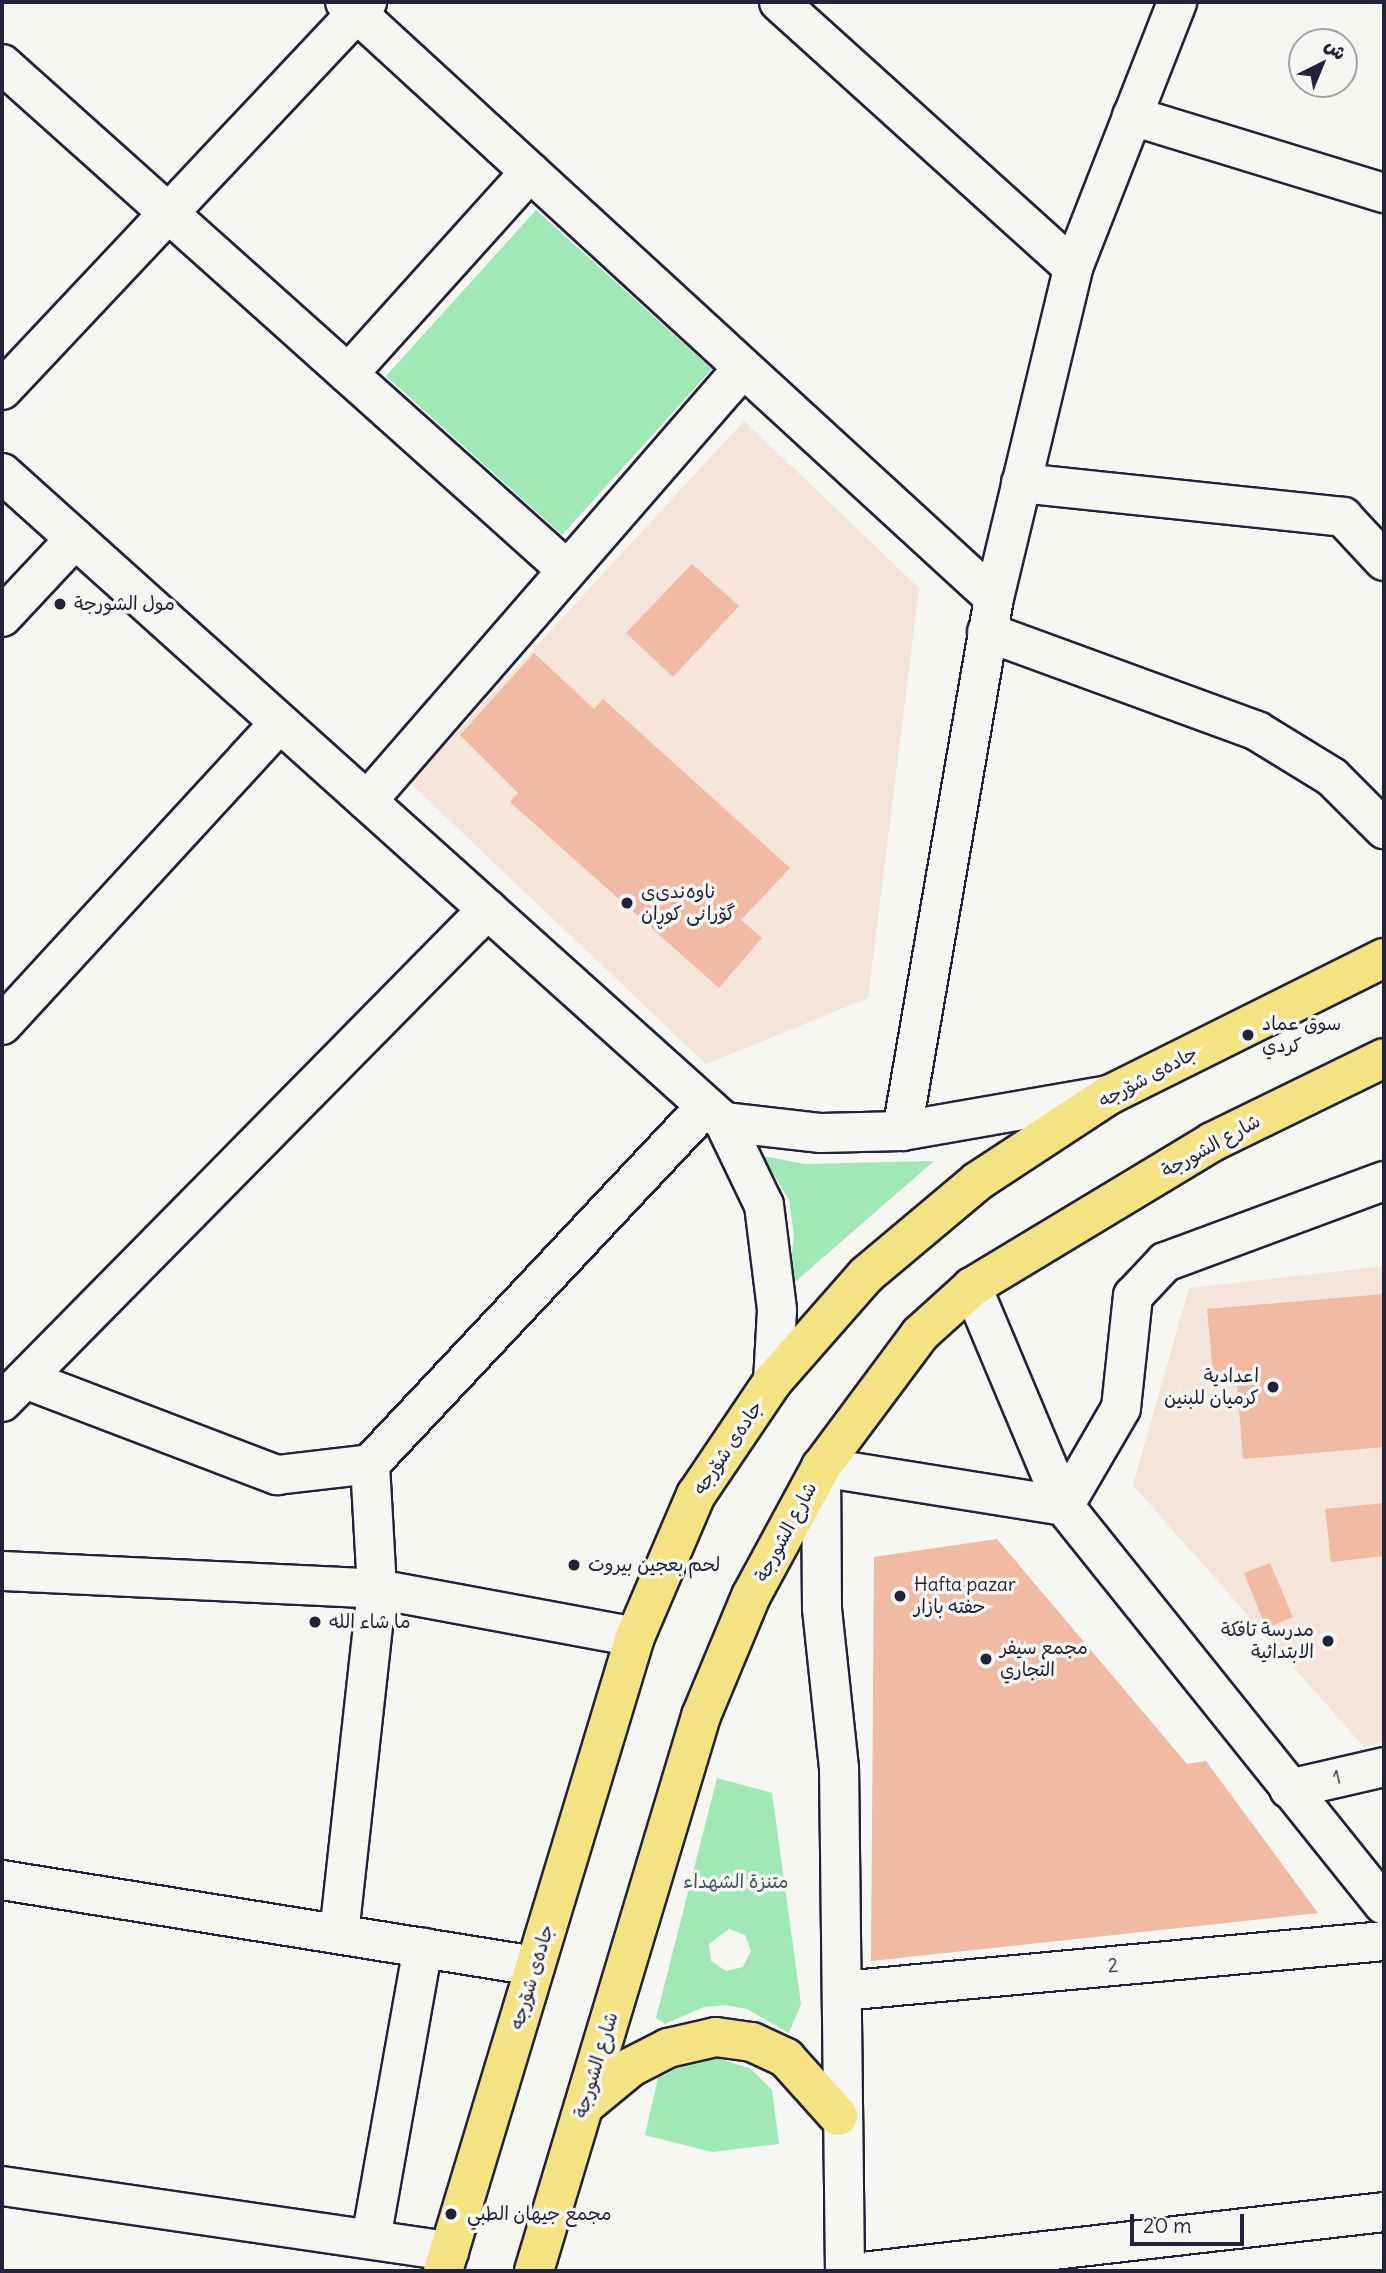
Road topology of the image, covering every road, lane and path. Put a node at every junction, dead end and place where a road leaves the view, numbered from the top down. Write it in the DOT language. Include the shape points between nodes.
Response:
graph roads {
  1 [pos="779,2"];
  2 [pos="1177,2"];
  3 [pos="357,5"];
  4 [pos="2,64"];
  5 [pos="1132,116"];
  6 [pos="530,172"];
  7 [pos="1384,193"];
  8 [pos="169,213"];
  9 [pos="1073,268"];
  10 [pos="743,368"];
  11 [pos="348,373"];
  12 [pos="2,390"];
  13 [pos="2,473"];
  14 [pos="1021,483"];
  15 [pos="75,539"];
  16 [pos="1384,561"];
  17 [pos="567,570"];
  18 [pos="990,615"];
  19 [pos="2,617"];
  20 [pos="280,723"];
  21 [pos="367,801"];
  22 [pos="1384,829"];
  23 [pos="488,909"];
  24 [pos="1384,958"];
  25 [pos="2,1025"];
  26 [pos="1384,1058"];
  27 [pos="1109,1095"];
  28 [pos="715,1114"];
  29 [pos="902,1131"];
  30 [pos="1384,1181"];
  31 [pos="972,1287"];
  32 [pos="773,1381"];
  33 [pos="13,1391"];
  34 [pos="370,1464"];
  35 [pos="821,1467"];
  36 [pos="1064,1506"];
  37 [pos="2,1571"];
  38 [pos="377,1589"];
  39 [pos="635,1637"];
  40 [pos="1384,1767"];
  41 [pos="1289,1789"];
  42 [pos="2,1880"];
  43 [pos="1384,1905"];
  44 [pos="339,1934"];
  45 [pos="1384,1941"];
  46 [pos="424,1948"];
  47 [pos="535,1966"];
  48 [pos="842,1992"];
  49 [pos="584,2106"];
  50 [pos="838,2116"];
  51 [pos="2,2186"];
  52 [pos="1384,2212"];
  53 [pos="371,2239"];
  54 [pos="446,2261"];
  55 [pos="534,2271"];
  56 [pos="845,2271"];
  57 [pos="871,2271"];
  1 -- 9 [label="street"];
  2 -- 5 [label="street"];
  3 -- 6 [label="street"];
  3 -- 8 [label="street"];
  4 -- 8 [label="street"];
  5 -- 7 [label="street"];
  5 -- 9 [label="street"];
  6 -- 10 [label="street"];
  6 -- 11 [label="street"];
  8 -- 11 [label="street"];
  8 -- 12 [label="street"];
  9 -- 14 [label="street"];
  10 -- 17 [label="street"];
  10 -- 18 [label="street"];
  11 -- 17 [label="street"];
  13 -- 15 [label="street"];
  14 -- 16 [label="street" via="1343,517"];
  14 -- 18 [label="street"];
  15 -- 19 [label="street"];
  15 -- 20 [label="street"];
  17 -- 21 [label="street"];
  18 -- 22 [label="street" via="1257,731 1332,777"];
  18 -- 29 [label="street"];
  20 -- 21 [label="street"];
  20 -- 25 [label="street"];
  21 -- 23 [label="street"];
  23 -- 28 [label="street"];
  23 -- 33 [label="street"];
  24 -- 27 [label="main road, جادەی شۆرجە"];
  26 -- 31 [label="main road, شارع الشورجة" via="1212,1142"];
  27 -- 29 [label="street"];
  27 -- 32 [label="main road, جادەی شۆرجە" via="978,1181 866,1275"];
  28 -- 29 [label="street" via="821,1133"];
  28 -- 32 [label="street" via="764,1205 777,1310"];
  28 -- 34 [label="street"];
  30 -- 36 [label="street" via="1165,1262 1133,1296 1121,1408"];
  31 -- 35 [label="main road, شارع الشورجة" via="920,1334"];
  31 -- 36 [label="street"];
  32 -- 39 [label="main road, جادەی شۆرجە" via="695,1495"];
  33 -- 34 [label="street" via="277,1475"];
  34 -- 38 [label="street"];
  35 -- 36 [label="street"];
  35 -- 48 [label="street" via="822,1608 839,1768"];
  35 -- 49 [label="main road, شارع الشورجة" via="751,1596 701,1716"];
  36 -- 41 [label="street"];
  37 -- 38 [label="street"];
  38 -- 39 [label="street"];
  38 -- 44 [label="street"];
  39 -- 47 [label="main road, جادەی شۆرجە"];
  40 -- 41 [label="street, 1"];
  41 -- 43 [label="street"];
  42 -- 44 [label="street"];
  44 -- 46 [label="street"];
  45 -- 48 [label="street, 2"];
  46 -- 47 [label="street"];
  46 -- 53 [label="street"];
  47 -- 54 [label="main road, جادەی شۆرجە"];
  48 -- 50 [label="street"];
  49 -- 50 [label="main road" via="631,2067 668,2048 716,2037 752,2042 786,2058"];
  49 -- 55 [label="main road, شارع الشورجة"];
  50 -- 56 [label="street"];
  51 -- 53 [label="street"];
  52 -- 57 [label="street"];
  53 -- 54 [label="street"];
}
